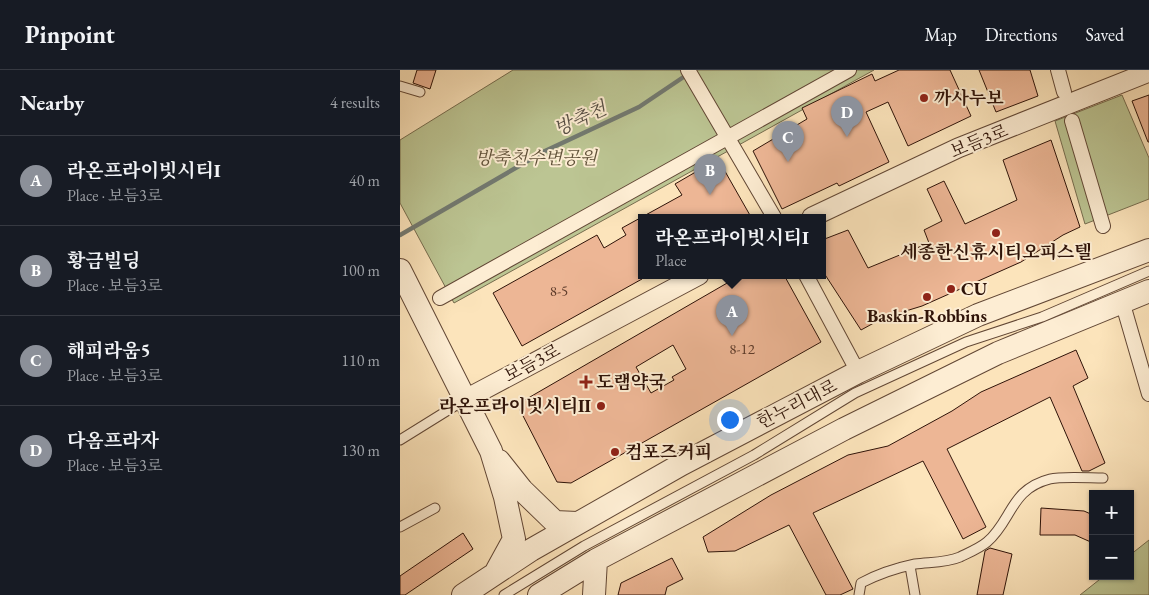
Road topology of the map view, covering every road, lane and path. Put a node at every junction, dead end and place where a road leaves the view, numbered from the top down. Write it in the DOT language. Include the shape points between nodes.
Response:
graph roads {
  1 [pos="688,70"];
  2 [pos="849,70"];
  3 [pos="1058,70"];
  4 [pos="1149,72"];
  5 [pos="400,86"];
  6 [pos="420,92"];
  7 [pos="1064,92"];
  8 [pos="1072,121"];
  9 [pos="727,138"];
  10 [pos="772,214"];
  11 [pos="818,214"];
  12 [pos="1103,226"];
  13 [pos="1149,250"];
  14 [pos="1149,271"];
  15 [pos="402,274"];
  16 [pos="691,279"];
  17 [pos="808,279"];
  18 [pos="1149,291"];
  19 [pos="440,298"];
  20 [pos="1122,301"];
  21 [pos="858,372"];
  22 [pos="1149,394"];
  23 [pos="466,399"];
  24 [pos="400,440"];
  25 [pos="491,451"];
  26 [pos="1103,478"];
  27 [pos="435,508"];
  28 [pos="577,523"];
  29 [pos="400,527"];
  30 [pos="596,560"];
  31 [pos="910,566"];
  32 [pos="494,574"];
  33 [pos="463,595"];
  34 [pos="504,595"];
  35 [pos="539,595"];
  36 [pos="594,595"];
  37 [pos="858,595"];
  38 [pos="915,595"];
  1 -- 9 [label="street"];
  2 -- 9 [label="street"];
  3 -- 7 [label="street"];
  4 -- 11 [label="street, 보듬3로" via="958,148"];
  5 -- 6 [label="lane"];
  8 -- 12 [label="street"];
  9 -- 10 [label="street"];
  9 -- 19 [label="street"];
  13 -- 21 [label="street, 한누리대로" via="978,315"];
  14 -- 34 [label="lane" via="1042,317 966,342 855,393 754,455 584,546"];
  15 -- 23 [label="street"];
  16 -- 23 [label="street, 보듬3로"];
  17 -- 21 [label="street"];
  18 -- 20 [label="street"];
  20 -- 22 [label="street"];
  20 -- 30 [label="street" via="998,353 835,434"];
  21 -- 28 [label="street, 한누리대로"];
  23 -- 24 [label="lane"];
  23 -- 25 [label="street"];
  25 -- 28 [label="street" via="522,490 555,522"];
  25 -- 32 [label="street" via="514,539"];
  26 -- 31 [label="lane" via="1050,479 1030,488 1016,500 987,542 946,562"];
  27 -- 29 [label="lane"];
  28 -- 32 [label="street, 한누리대로"];
  30 -- 35 [label="street"];
  30 -- 36 [label="street"];
  31 -- 37 [label="lane" via="861,582"];
  31 -- 38 [label="lane"];
  32 -- 33 [label="street, 한누리대로"];
}
